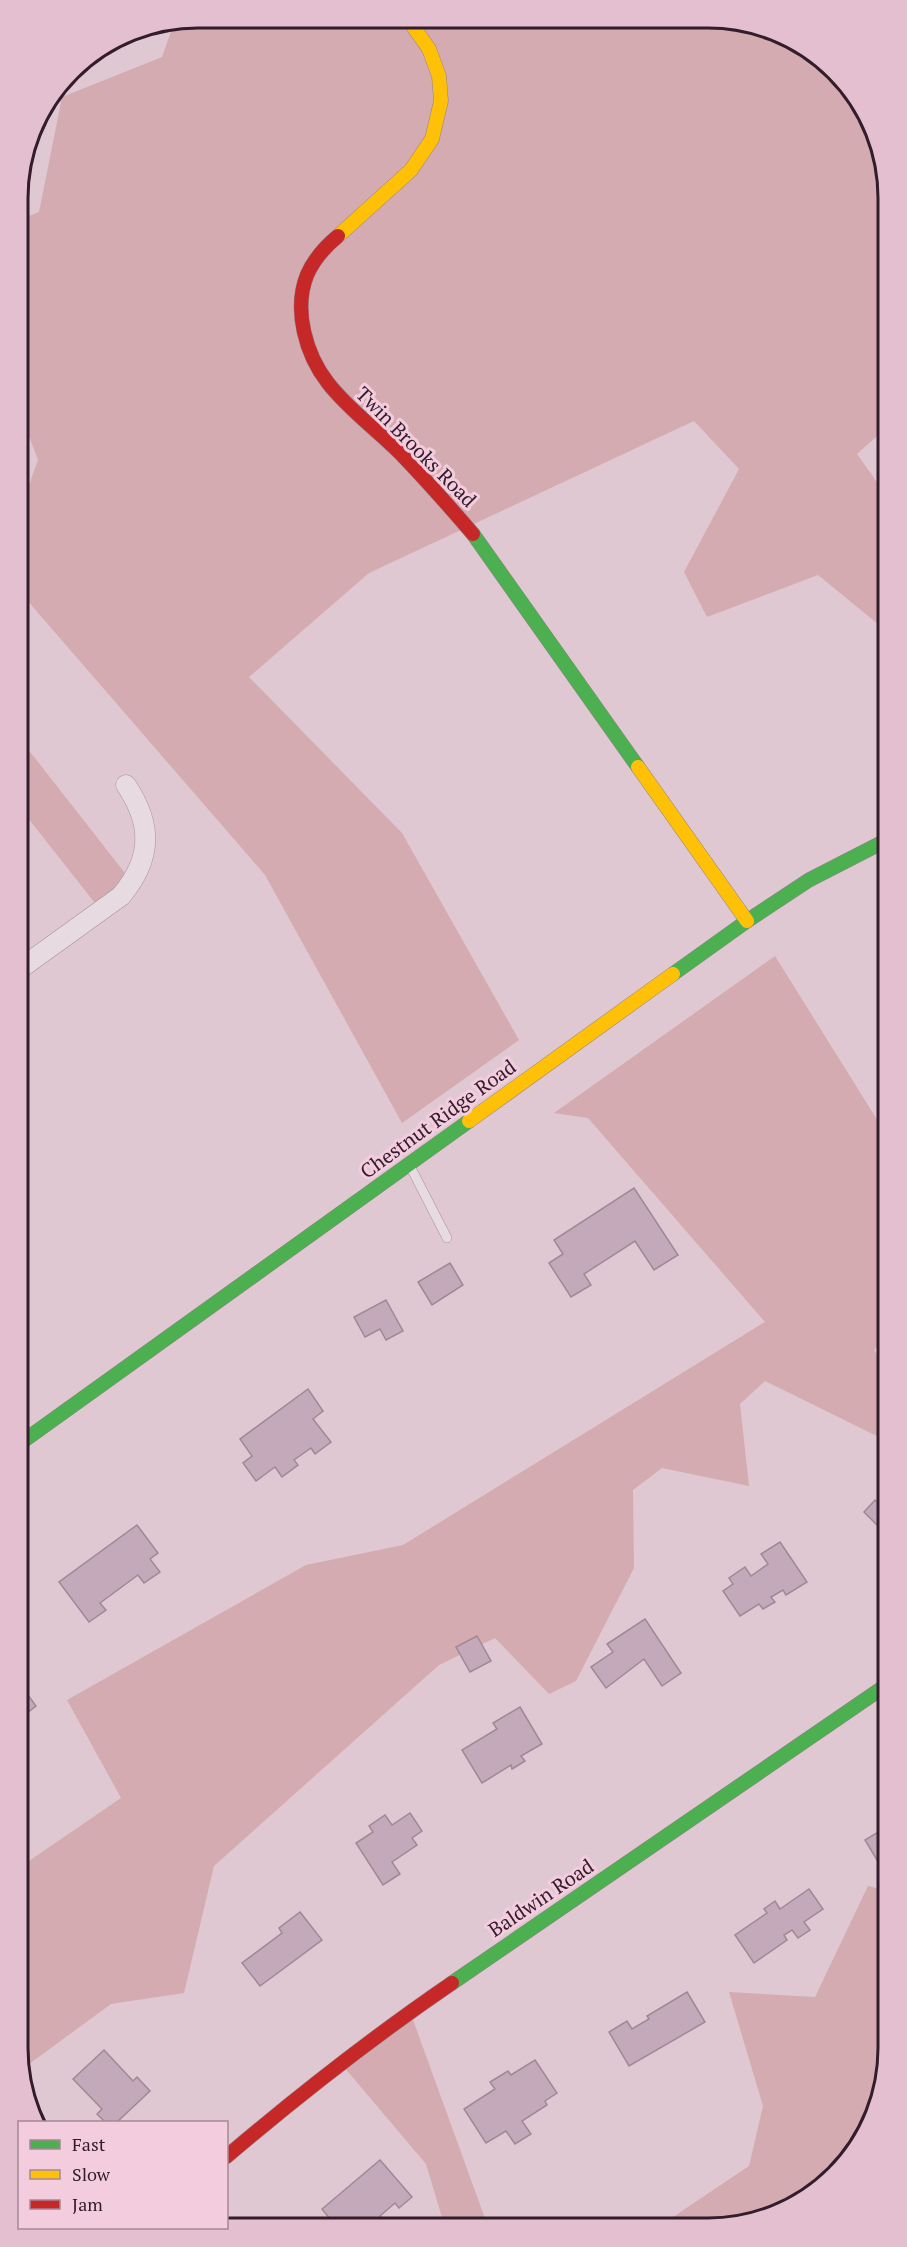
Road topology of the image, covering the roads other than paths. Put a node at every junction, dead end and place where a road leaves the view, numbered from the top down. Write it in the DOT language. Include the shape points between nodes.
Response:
graph roads {
  1 [pos="415,29"];
  2 [pos="126,784"];
  3 [pos="878,845"];
  4 [pos="747,921"];
  5 [pos="29,963"];
  6 [pos="409,1164"];
  7 [pos="447,1238"];
  8 [pos="28,1437"];
  9 [pos="878,1691"];
  10 [pos="228,2155"];
  1 -- 4 [label="street, Twin Brooks Road" via="431,52 441,89 435,133 411,171 319,252 302,290 300,310 311,354 339,397 442,496 474,536"];
  2 -- 5 [label="street" via="145,828 141,866 132,883 121,896"];
  3 -- 4 [label="street, Chestnut Ridge Road" via="809,880"];
  4 -- 6 [label="street, Chestnut Ridge Road"];
  6 -- 7 [label="lane"];
  6 -- 8 [label="street, Chestnut Ridge Road"];
  9 -- 10 [label="street, Baldwin Road" via="382,2031"];
}
